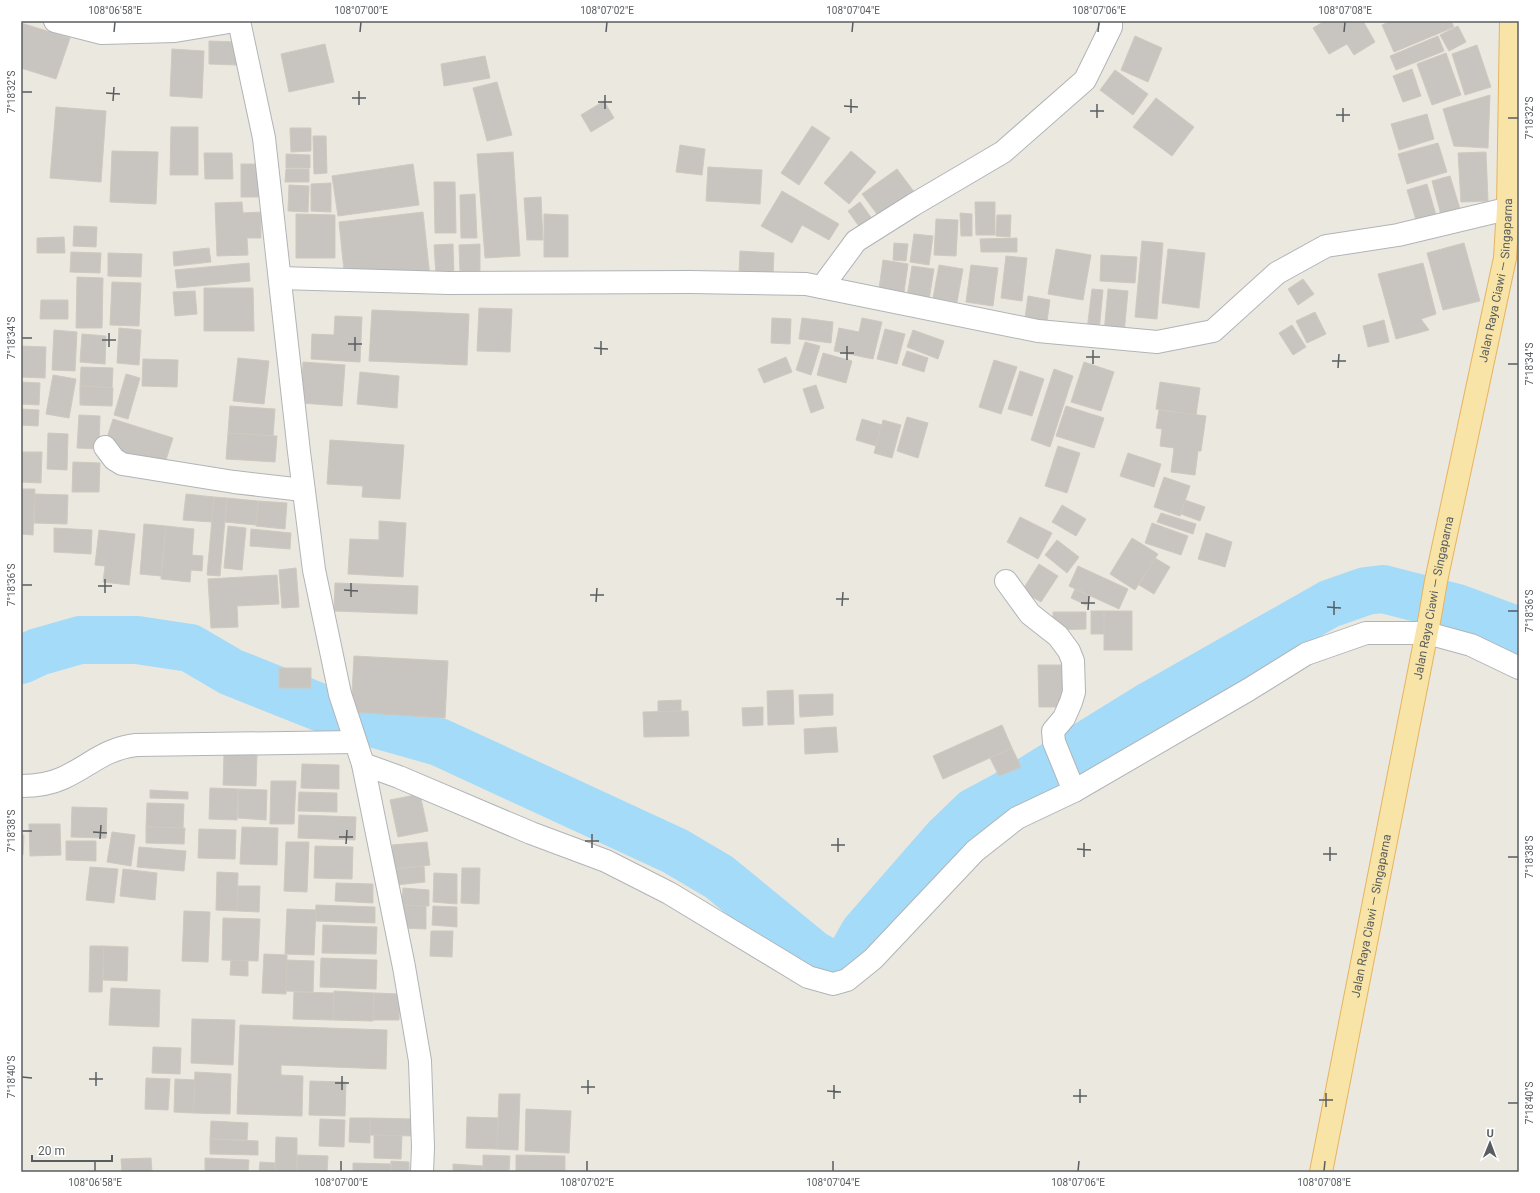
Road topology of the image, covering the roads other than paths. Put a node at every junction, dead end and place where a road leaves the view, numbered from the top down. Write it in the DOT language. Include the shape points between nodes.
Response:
graph roads {
  1 [pos="56,21"];
  2 [pos="235,21"];
  3 [pos="239,21"];
  4 [pos="1112,21"];
  5 [pos="1511,21"];
  6 [pos="1513,207"];
  7 [pos="280,278"];
  8 [pos="822,287"];
  9 [pos="105,447"];
  10 [pos="303,490"];
  11 [pos="1006,581"];
  12 [pos="1429,624"];
  13 [pos="1519,668"];
  14 [pos="353,736"];
  15 [pos="363,764"];
  16 [pos="21,786"];
  17 [pos="1074,791"];
  18 [pos="422,1172"];
  19 [pos="1321,1172"];
  1 -- 2 [label="street" via="102,33 175,31"];
  3 -- 7 [label="street" via="264,138"];
  4 -- 8 [label="street" via="1085,80 1003,152 856,241"];
  5 -- 6 [label="main road, Jalan Raya Ciawi — Singaparna"];
  6 -- 8 [label="street" via="1398,235 1326,246 1277,273 1213,331 1157,342 1038,331"];
  6 -- 12 [label="main road, Jalan Raya Ciawi — Singaparna" via="1505,258 1436,580"];
  7 -- 8 [label="street" via="449,284 690,282 806,284"];
  7 -- 10 [label="street"];
  9 -- 10 [label="street" via="114,459 122,464"];
  10 -- 14 [label="street" via="314,570 340,694"];
  11 -- 17 [label="street" via="1030,614 1058,636 1073,661 1072,702 1064,718 1053,731 1054,742"];
  12 -- 13 [label="street"];
  12 -- 17 [label="street" via="1366,633 1306,654"];
  12 -- 19 [label="main road, Jalan Raya Ciawi — Singaparna"];
  14 -- 15 [label="street"];
  14 -- 16 [label="street" via="122,747 108,752 63,778 45,784"];
  15 -- 17 [label="street" via="606,861 669,893 808,977 833,984 848,980 873,959 975,850 1017,818"];
  15 -- 18 [label="street" via="404,967 420,1061"];
}
